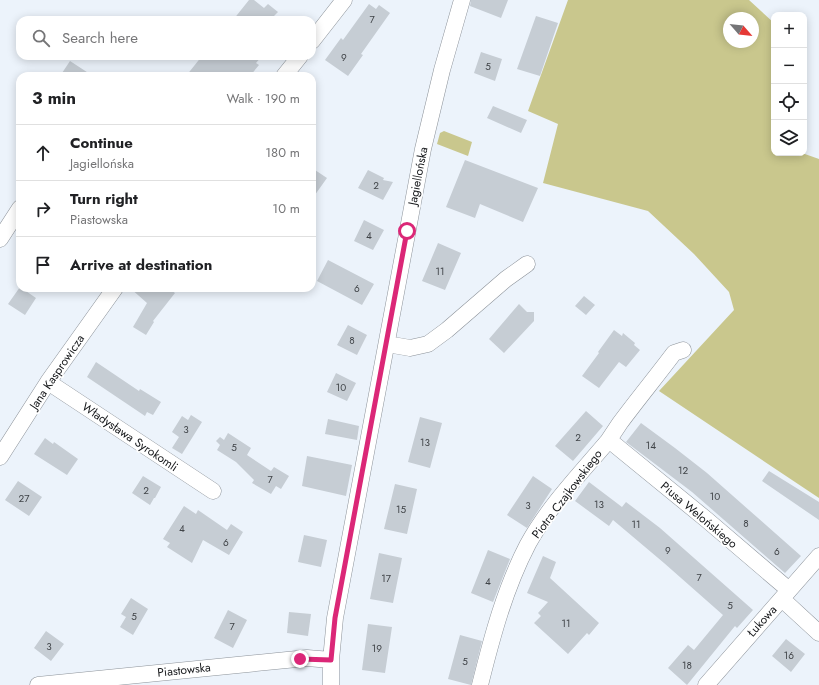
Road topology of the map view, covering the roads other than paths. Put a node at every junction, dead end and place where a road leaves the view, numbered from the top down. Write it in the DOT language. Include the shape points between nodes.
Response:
graph roads {
  1 [pos="344,0"];
  2 [pos="462,0"];
  3 [pos="316,36"];
  4 [pos="297,60"];
  5 [pos="287,72"];
  6 [pos="16,214"];
  7 [pos="0,239"];
  8 [pos="527,264"];
  9 [pos="112,292"];
  10 [pos="387,344"];
  11 [pos="683,350"];
  12 [pos="48,382"];
  13 [pos="609,440"];
  14 [pos="0,457"];
  15 [pos="213,491"];
  16 [pos="819,556"];
  17 [pos="785,595"];
  18 [pos="819,633"];
  19 [pos="331,660"];
  20 [pos="38,685"];
  21 [pos="331,685"];
  22 [pos="480,685"];
  23 [pos="706,685"];
  1 -- 3 [label="street"];
  2 -- 10 [label="street, Jagiellońska" via="423,149"];
  4 -- 5 [label="street"];
  6 -- 7 [label="street"];
  8 -- 10 [label="street" via="428,344 410,348"];
  9 -- 12 [label="street, Jana Kasprowicza"];
  10 -- 19 [label="street, Jagiellońska" via="335,618"];
  11 -- 13 [label="street, Piotra Czajkowskiego" via="674,353"];
  12 -- 14 [label="street, Jana Kasprowicza"];
  12 -- 15 [label="street, Władysława Syrokomli"];
  13 -- 17 [label="street, Piusa Welońskiego" via="707,520"];
  13 -- 22 [label="street, Piotra Czajkowskiego" via="588,462 528,545 506,596"];
  16 -- 17 [label="street, Łukowa"];
  17 -- 18 [label="street, Piusa Welońskiego"];
  17 -- 23 [label="street, Łukowa"];
  19 -- 20 [label="street, Piastowska" via="307,658"];
  19 -- 21 [label="street, Jagiellońska"];
}
